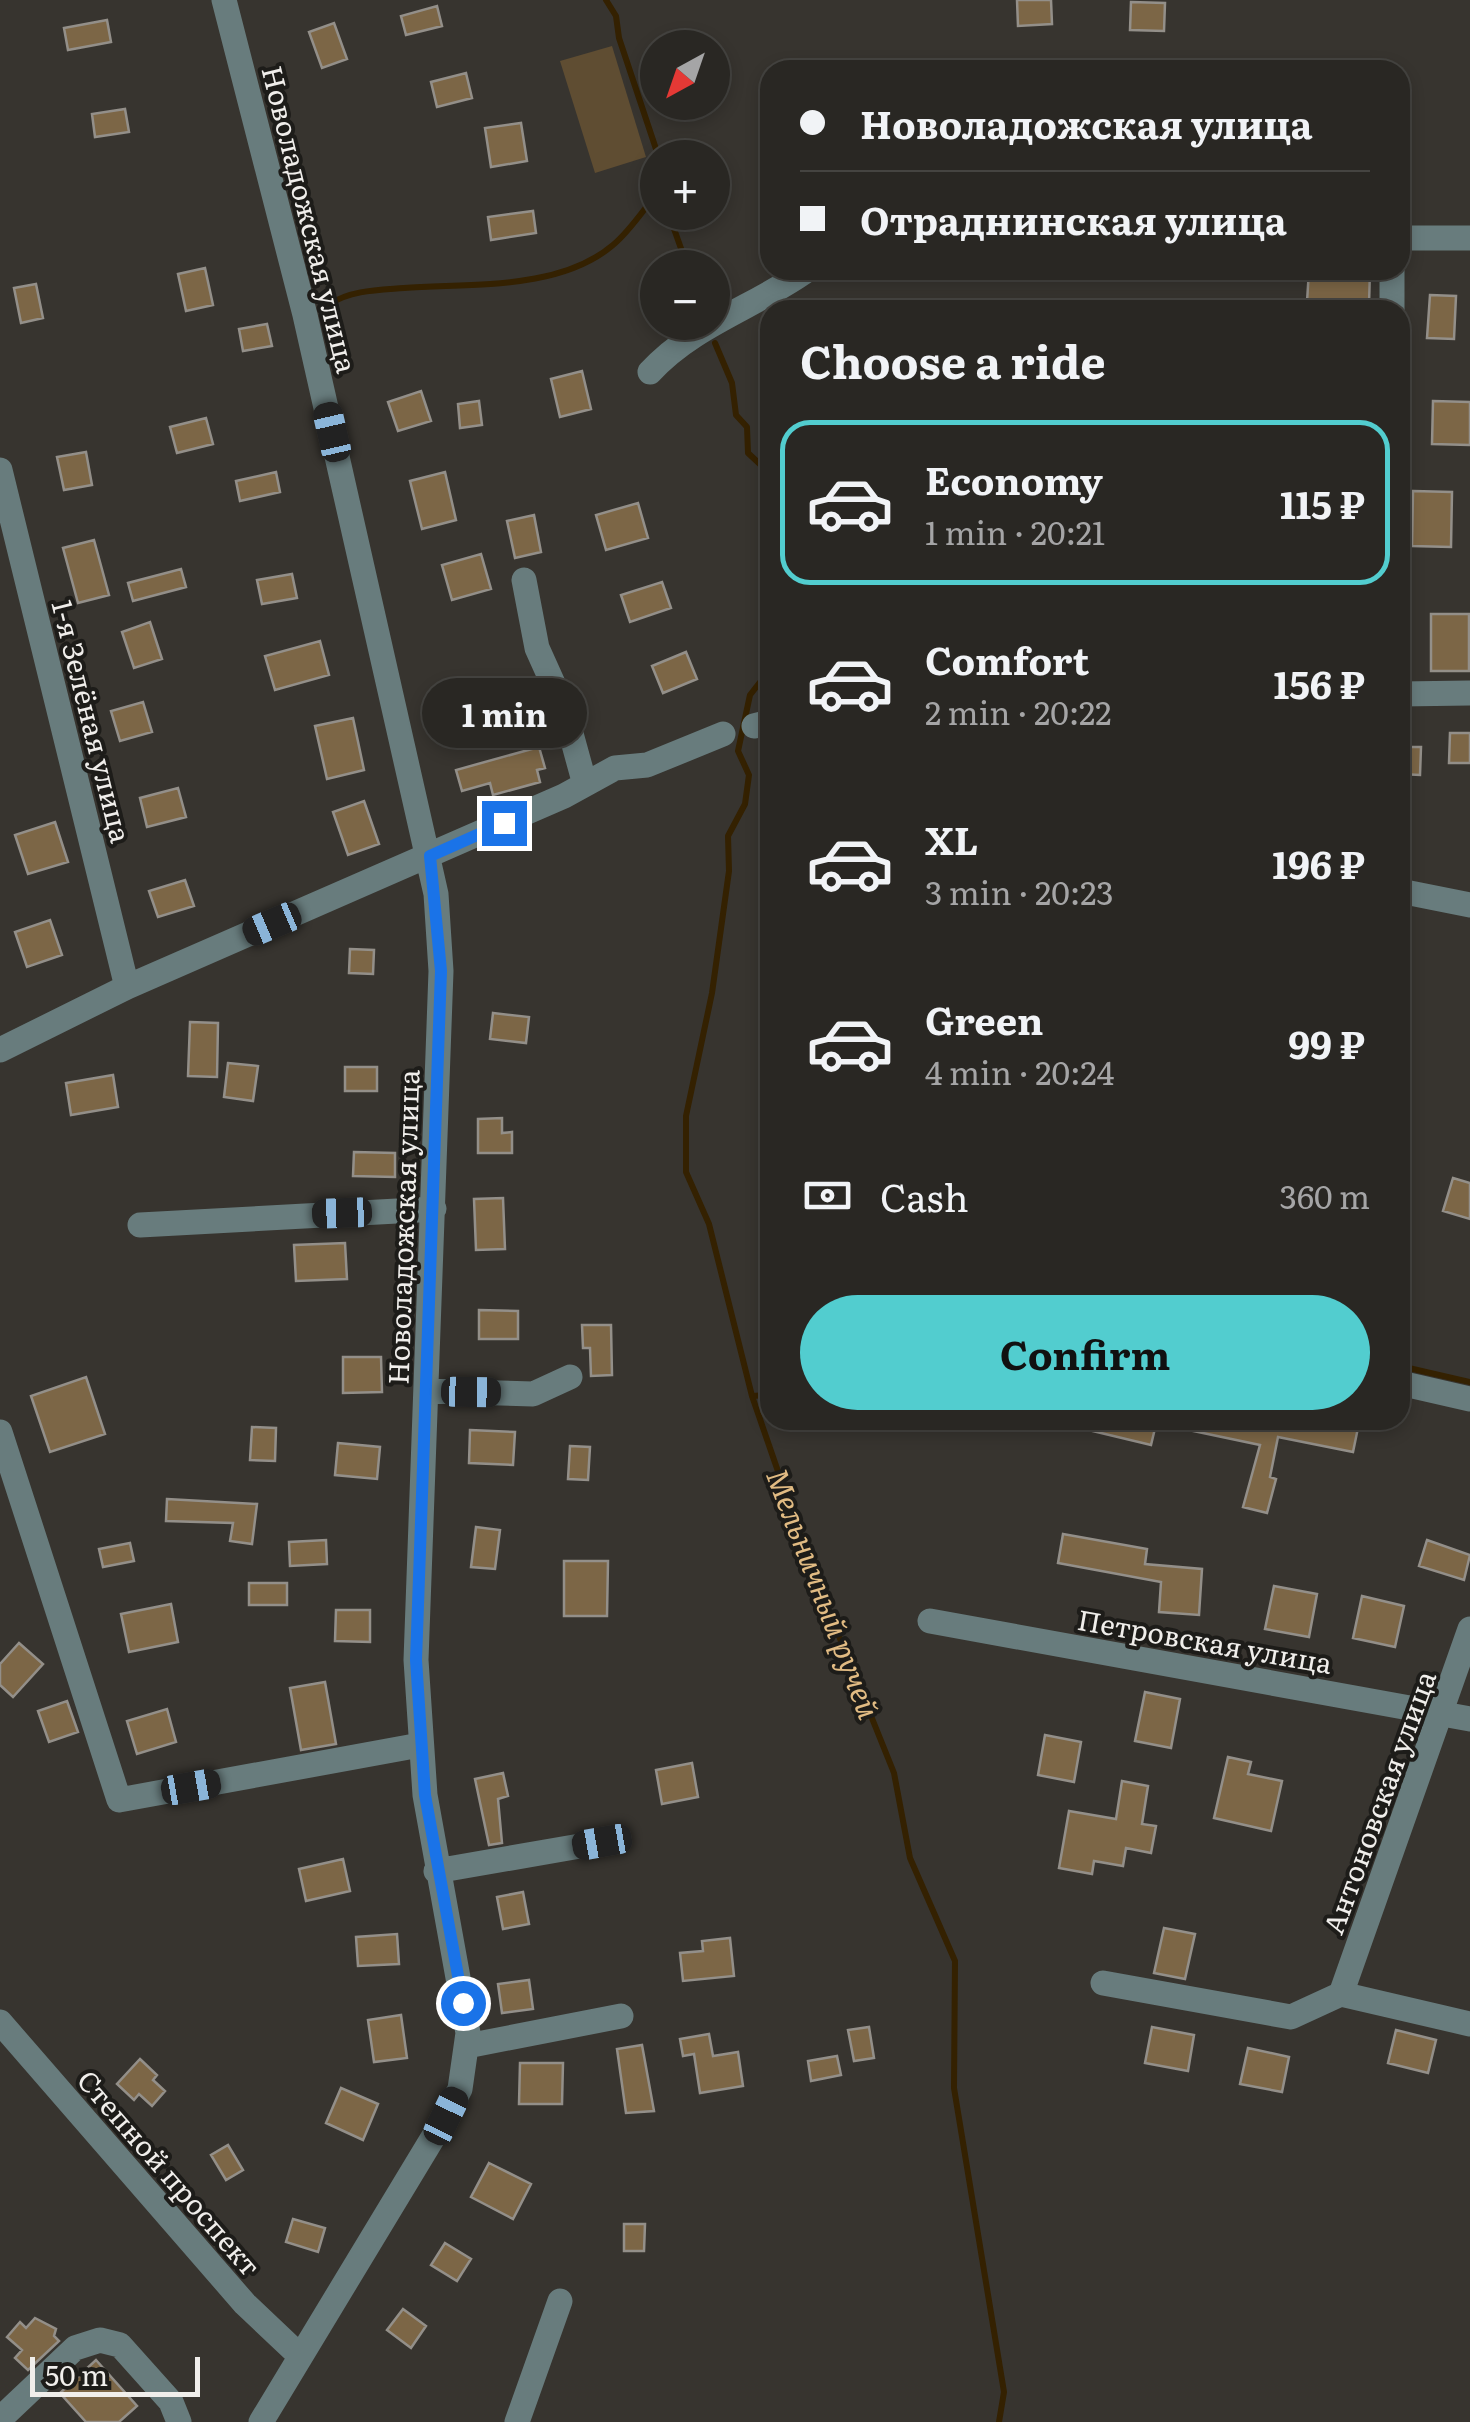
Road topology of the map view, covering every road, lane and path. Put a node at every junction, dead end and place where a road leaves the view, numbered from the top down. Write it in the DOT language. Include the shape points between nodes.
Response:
graph roads {
  1 [pos="224,0"];
  2 [pos="1410,238"];
  3 [pos="1470,238"];
  4 [pos="790,280"];
  5 [pos="650,372"];
  6 [pos="0,470"];
  7 [pos="524,580"];
  8 [pos="1470,693"];
  9 [pos="1410,694"];
  10 [pos="723,734"];
  11 [pos="584,782"];
  12 [pos="430,856"];
  13 [pos="1410,893"];
  14 [pos="1470,905"];
  15 [pos="127,987"];
  16 [pos="0,1050"];
  17 [pos="434,1209"];
  18 [pos="140,1225"];
  19 [pos="570,1377"];
  20 [pos="1410,1386"];
  21 [pos="426,1391"];
  22 [pos="1470,1399"];
  23 [pos="0,1432"];
  24 [pos="930,1621"];
  25 [pos="1470,1629"];
  26 [pos="1443,1714"];
  27 [pos="1470,1719"];
  28 [pos="420,1745"];
  29 [pos="602,1842"];
  30 [pos="436,1871"];
  31 [pos="1103,1983"];
  32 [pos="1341,1994"];
  33 [pos="621,2016"];
  34 [pos="0,2022"];
  35 [pos="1470,2024"];
  36 [pos="467,2046"];
  37 [pos="560,2301"];
  38 [pos="300,2356"];
  39 [pos="0,2420"];
  40 [pos="179,2422"];
  41 [pos="261,2422"];
  42 [pos="518,2422"];
  1 -- 12 [label="street, Новоладожская улица" via="305,315"];
  2 -- 3 [label="street"];
  4 -- 5 [label="street" via="674,346"];
  6 -- 15 [label="street, 1-я Зелёная улица"];
  7 -- 11 [label="street" via="538,648 564,708"];
  8 -- 9 [label="street"];
  10 -- 11 [label="street"];
  11 -- 12 [label="street"];
  12 -- 15 [label="street"];
  12 -- 17 [label="street, Новоладожская улица" via="441,971"];
  13 -- 14 [label="street"];
  15 -- 16 [label="street"];
  17 -- 18 [label="street"];
  17 -- 21 [label="street, Новоладожская улица"];
  19 -- 21 [label="street" via="533,1394"];
  20 -- 22 [label="street"];
  21 -- 28 [label="street, Новоладожская улица" via="416,1660"];
  23 -- 28 [label="street" via="119,1800"];
  24 -- 26 [label="street, Петровская улица"];
  25 -- 26 [label="street, Антоновская улица"];
  26 -- 27 [label="street, Петровская улица"];
  26 -- 32 [label="street, Антоновская улица"];
  28 -- 30 [label="street, Новоладожская улица"];
  29 -- 30 [label="street"];
  30 -- 36 [label="street, Новоладожская улица"];
  31 -- 32 [label="street" via="1291,2017"];
  32 -- 35 [label="street"];
  33 -- 36 [label="street"];
  34 -- 38 [label="street, Степной проспект" via="246,2304"];
  36 -- 38 [label="street, Новоладожская улица" via="460,2089 446,2116"];
  37 -- 42 [label="street"];
  38 -- 41 [label="street, Новоладожская улица"];
  39 -- 40 [label="street" via="75,2348 100,2340 120,2345 171,2402"];
}
